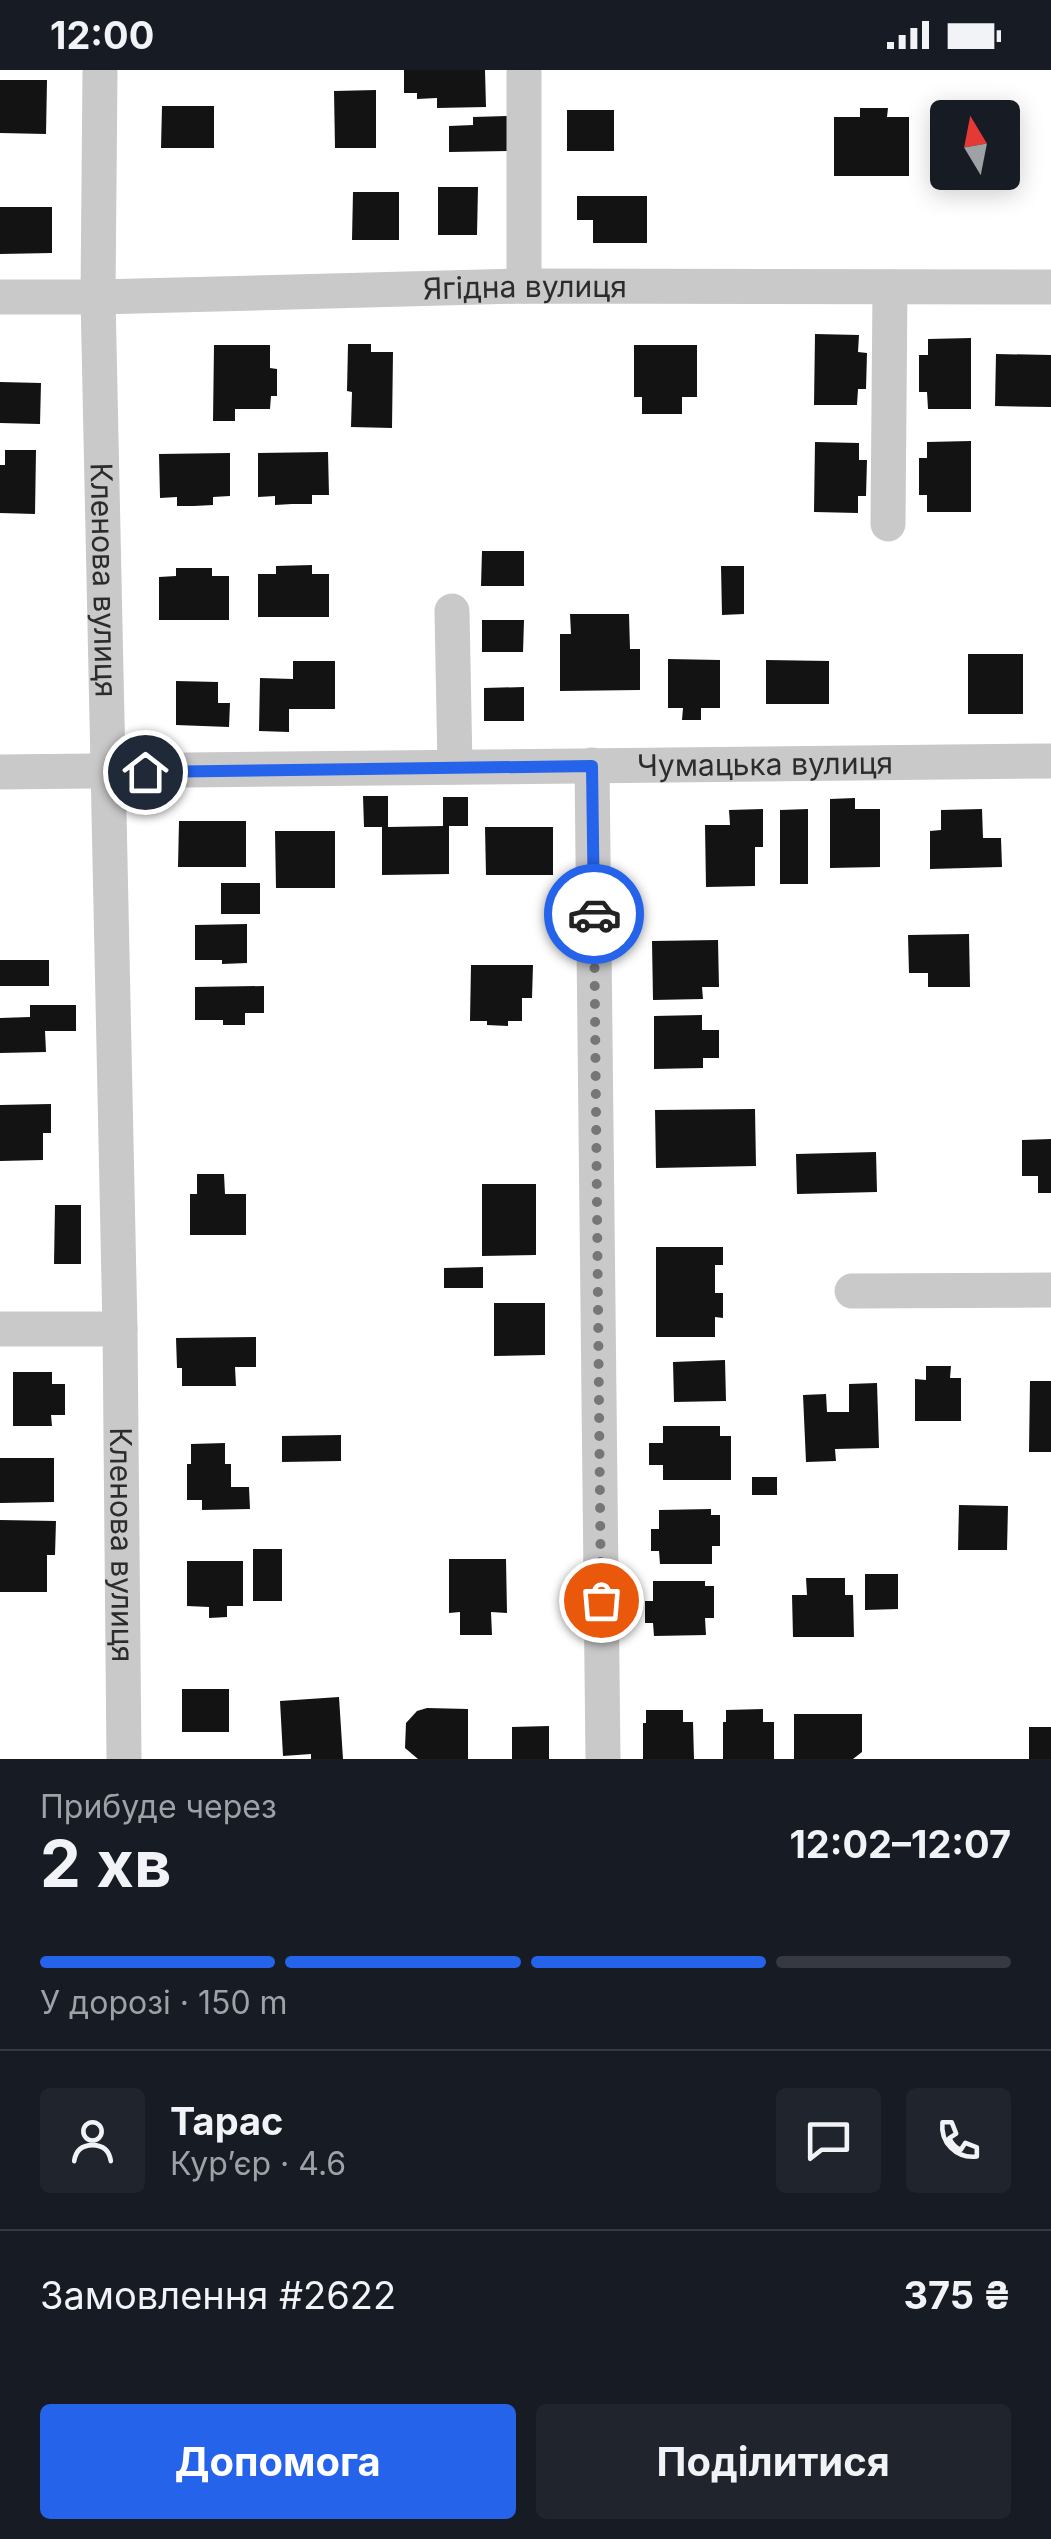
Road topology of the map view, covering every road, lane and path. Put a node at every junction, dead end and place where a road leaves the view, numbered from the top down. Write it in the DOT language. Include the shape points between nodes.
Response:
graph roads {
  1 [pos="100,70"];
  2 [pos="524,70"];
  3 [pos="524,286"];
  4 [pos="890,287"];
  5 [pos="1051,287"];
  6 [pos="98,297"];
  7 [pos="0,298"];
  8 [pos="888,524"];
  9 [pos="452,611"];
  10 [pos="1051,761"];
  11 [pos="592,766"];
  12 [pos="455,767"];
  13 [pos="0,772"];
  14 [pos="106,772"];
  15 [pos="852,1290"];
  16 [pos="1051,1290"];
  17 [pos="0,1329"];
  18 [pos="120,1329"];
  19 [pos="124,1759"];
  20 [pos="602,1759"];
  1 -- 6 [label="street, Кленова вулиця"];
  2 -- 3 [label="street"];
  3 -- 4 [label="street, Ягідна вулиця"];
  3 -- 6 [label="street, Ягідна вулиця"];
  4 -- 5 [label="street, Ягідна вулиця"];
  4 -- 8 [label="street"];
  6 -- 7 [label="street, Ягідна вулиця"];
  6 -- 14 [label="street, Кленова вулиця"];
  9 -- 12 [label="street"];
  10 -- 11 [label="street, Чумацька вулиця"];
  11 -- 12 [label="street, Чумацька вулиця"];
  11 -- 20 [label="street"];
  12 -- 14 [label="street, Чумацька вулиця"];
  13 -- 14 [label="street, Чумацька вулиця"];
  14 -- 18 [label="street, Кленова вулиця"];
  15 -- 16 [label="street"];
  17 -- 18 [label="street"];
  18 -- 19 [label="street, Кленова вулиця"];
}
